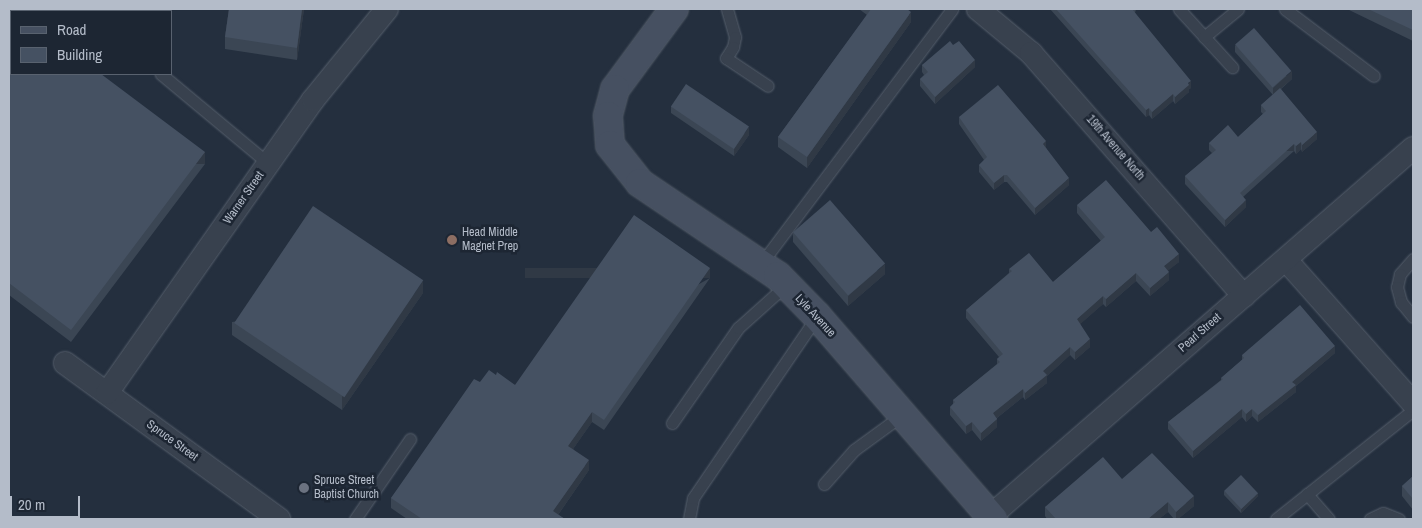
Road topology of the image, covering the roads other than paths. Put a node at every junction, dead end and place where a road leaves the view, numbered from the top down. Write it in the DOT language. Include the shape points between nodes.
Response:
graph roads {
  1 [pos="387,9"];
  2 [pos="674,9"];
  3 [pos="727,9"];
  4 [pos="952,9"];
  5 [pos="978,9"];
  6 [pos="1179,9"];
  7 [pos="1238,9"];
  8 [pos="1285,9"];
  9 [pos="1204,37"];
  10 [pos="1232,67"];
  11 [pos="162,75"];
  12 [pos="1374,76"];
  13 [pos="768,86"];
  14 [pos="1413,148"];
  15 [pos="268,163"];
  16 [pos="1413,259"];
  17 [pos="1286,260"];
  18 [pos="760,265"];
  19 [pos="786,286"];
  20 [pos="1244,296"];
  21 [pos="1401,302"];
  22 [pos="1413,304"];
  23 [pos="817,316"];
  24 [pos="1413,317"];
  25 [pos="65,363"];
  26 [pos="107,393"];
  27 [pos="1413,403"];
  28 [pos="1413,410"];
  29 [pos="902,414"];
  30 [pos="672,423"];
  31 [pos="410,439"];
  32 [pos="824,484"];
  33 [pos="1308,494"];
  34 [pos="990,518"];
  35 [pos="278,519"];
  36 [pos="355,519"];
  37 [pos="689,519"];
  38 [pos="1276,519"];
  39 [pos="1329,519"];
  40 [pos="1370,519"];
  41 [pos="1399,519"];
  1 -- 15 [label="street, Warner Street" via="313,100"];
  2 -- 18 [label="street, Lyle Avenue" via="616,90 608,116 610,145 640,183"];
  3 -- 13 [label="lane" via="735,37 726,58"];
  4 -- 18 [label="lane"];
  5 -- 20 [label="street, 19th Avenue North" via="1031,53"];
  6 -- 9 [label="lane"];
  7 -- 9 [label="lane"];
  8 -- 12 [label="lane"];
  9 -- 10 [label="lane"];
  11 -- 15 [label="lane"];
  14 -- 17 [label="street, Pearl Street"];
  15 -- 26 [label="street, Warner Street"];
  16 -- 21 [label="lane" via="1398,280"];
  17 -- 20 [label="street, Pearl Street"];
  17 -- 27 [label="street"];
  18 -- 19 [label="street, Lyle Avenue"];
  19 -- 23 [label="street, Lyle Avenue"];
  19 -- 30 [label="lane" via="738,328"];
  20 -- 34 [label="street, Pearl Street"];
  21 -- 22 [label="lane"];
  21 -- 24 [label="lane"];
  23 -- 29 [label="street, Lyle Avenue"];
  23 -- 37 [label="lane" via="693,498"];
  25 -- 26 [label="street, Spruce Street"];
  26 -- 35 [label="street, Spruce Street"];
  28 -- 33 [label="lane"];
  29 -- 32 [label="lane" via="854,450"];
  29 -- 34 [label="street, Lyle Avenue"];
  31 -- 36 [label="lane"];
  33 -- 38 [label="lane"];
  33 -- 39 [label="lane"];
  40 -- 41 [label="lane" via="1383,513"];
}
